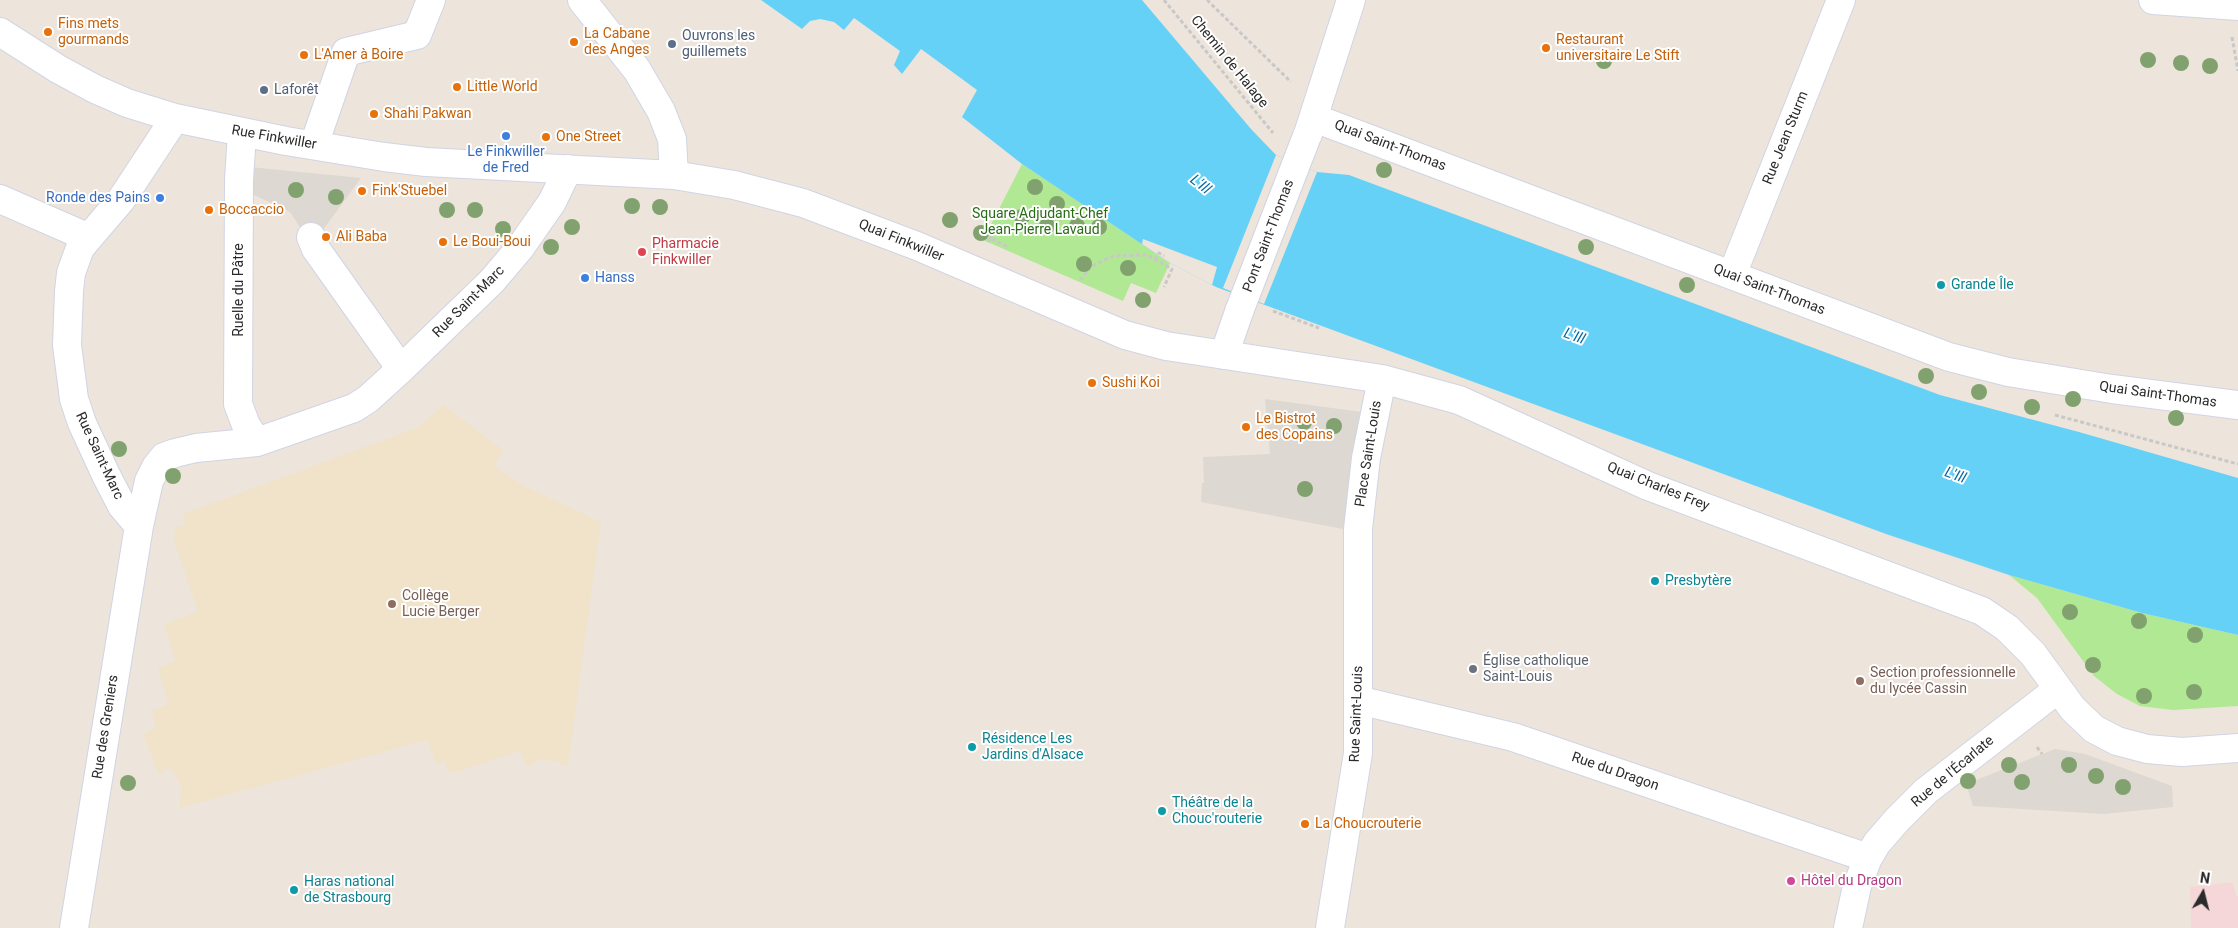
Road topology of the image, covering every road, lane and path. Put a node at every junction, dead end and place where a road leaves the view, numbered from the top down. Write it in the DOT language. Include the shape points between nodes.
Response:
graph roads {
  1 [pos="431,0"];
  2 [pos="582,0"];
  3 [pos="1164,0"];
  4 [pos="1207,0"];
  5 [pos="1351,0"];
  6 [pos="1841,0"];
  7 [pos="2153,0"];
  8 [pos="2238,6"];
  9 [pos="0,32"];
  10 [pos="1284,75"];
  11 [pos="175,118"];
  12 [pos="1311,127"];
  13 [pos="242,133"];
  14 [pos="1277,139"];
  15 [pos="314,145"];
  16 [pos="568,169"];
  17 [pos="674,175"];
  18 [pos="0,199"];
  19 [pos="992,233"];
  20 [pos="87,237"];
  21 [pos="312,237"];
  22 [pos="990,238"];
  23 [pos="986,247"];
  24 [pos="1015,250"];
  25 [pos="1164,256"];
  26 [pos="1156,260"];
  27 [pos="1732,275"];
  28 [pos="1074,276"];
  29 [pos="1164,287"];
  30 [pos="1253,309"];
  31 [pos="1320,328"];
  32 [pos="1224,354"];
  33 [pos="401,369"];
  34 [pos="1382,379"];
  35 [pos="2238,405"];
  36 [pos="257,442"];
  37 [pos="139,526"];
  38 [pos="1358,529"];
  39 [pos="2058,689"];
  40 [pos="1358,700"];
  41 [pos="2238,748"];
  42 [pos="1868,858"];
  43 [pos="74,928"];
  44 [pos="1330,928"];
  45 [pos="1848,928"];
  1 -- 15 [label="street" via="417,35 346,52"];
  2 -- 17 [label="street" via="637,70 661,111 672,139"];
  3 -- 14 [label="path, Chemin de Halage"];
  4 -- 10 [label="path"];
  5 -- 12 [label="street, Pont Saint-Thomas"];
  6 -- 27 [label="street, Rue Jean Sturm"];
  7 -- 8 [label="street"];
  9 -- 11 [label="street, Rue Finkwiller" via="95,89"];
  11 -- 13 [label="street, Rue Finkwiller"];
  11 -- 20 [label="street, Rue Saint-Marc" via="121,200"];
  12 -- 27 [label="street, Quai Saint-Thomas"];
  12 -- 30 [label="street, Pont Saint-Thomas, bridge"];
  13 -- 15 [label="street, Rue Finkwiller"];
  13 -- 36 [label="street, Ruelle du Pâtre" via="238,404"];
  15 -- 16 [label="street, Rue Finkwiller" via="426,162"];
  16 -- 17 [label="street, Quai Finkwiller"];
  16 -- 33 [label="street, Rue Saint-Marc" via="552,202 520,248 492,281"];
  17 -- 32 [label="street, Quai Finkwiller" via="734,185 804,203 917,246 1125,335 1166,346"];
  18 -- 20 [label="street"];
  19 -- 22 [label="path"];
  20 -- 37 [label="street, Rue Saint-Marc" via="75,260 69,291 67,345 74,399 106,475 122,506"];
  21 -- 33 [label="street" via="316,249"];
  22 -- 23 [label="path"];
  22 -- 24 [label="path"];
  25 -- 26 [label="path" via="1159,253"];
  26 -- 28 [label="path" via="1147,255 1113,256 1090,267 1082,279"];
  26 -- 29 [label="path" via="1172,269"];
  27 -- 35 [label="street, Quai Saint-Thomas" via="1907,343 1978,365 2112,390"];
  30 -- 31 [label="path"];
  30 -- 32 [label="street, Pont Saint-Thomas"];
  32 -- 34 [label="street, Quai Charles Frey"];
  33 -- 36 [label="street, Rue Saint-Marc" via="354,408"];
  34 -- 38 [label="street, Place Saint-Louis" via="1366,458"];
  34 -- 39 [label="street, Quai Charles Frey" via="1459,400 1648,486 1982,611 2007,628 2033,654"];
  36 -- 37 [label="street, Rue Saint-Marc" via="196,448 164,457 149,481"];
  37 -- 43 [label="street, Rue des Greniers"];
  38 -- 40 [label="street, Rue Saint-Louis"];
  39 -- 41 [label="street, Quai Charles Frey" via="2094,729 2117,742 2182,752"];
  39 -- 42 [label="street, Rue de l'Écarlate" via="1926,790 1877,843"];
  40 -- 42 [label="street, Rue du Dragon" via="1513,737"];
  40 -- 44 [label="street, Rue Saint-Louis" via="1358,753"];
  42 -- 45 [label="street, Rue de l'Écarlate" via="1857,886"];
}
